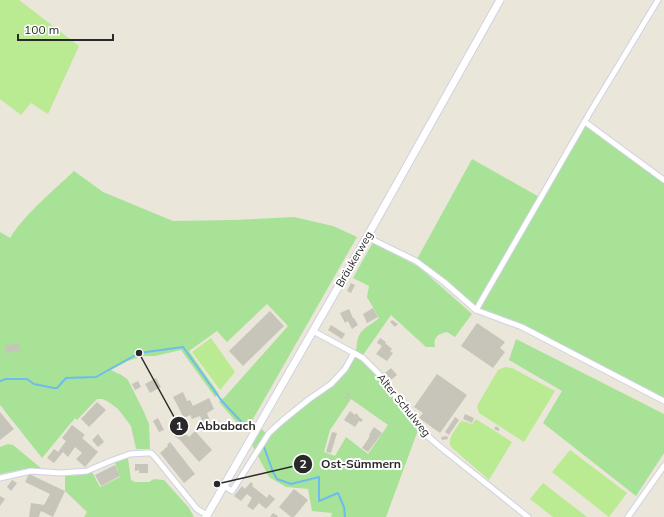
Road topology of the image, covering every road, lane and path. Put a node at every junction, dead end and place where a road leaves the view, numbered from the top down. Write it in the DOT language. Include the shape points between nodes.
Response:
graph roads {
  1 [pos="500,0"];
  2 [pos="658,0"];
  3 [pos="585,122"];
  4 [pos="664,180"];
  5 [pos="367,237"];
  6 [pos="476,310"];
  7 [pos="313,331"];
  8 [pos="354,353"];
  9 [pos="664,401"];
  10 [pos="664,466"];
  11 [pos="0,478"];
  12 [pos="224,486"];
  13 [pos="207,516"];
  14 [pos="528,517"];
  15 [pos="628,517"];
  1 -- 5 [label="main road, Bräukerweg"];
  2 -- 3 [label="street"];
  3 -- 4 [label="street"];
  3 -- 6 [label="street"];
  5 -- 6 [label="street" via="416,261"];
  5 -- 7 [label="main road, Bräukerweg"];
  6 -- 9 [label="street" via="522,327"];
  7 -- 8 [label="street, Alter Schulweg"];
  7 -- 12 [label="main road, Bräukerweg"];
  8 -- 12 [label="street" via="345,369 331,384 269,433 232,491"];
  8 -- 14 [label="street, Alter Schulweg" via="379,374 422,431"];
  10 -- 15 [label="street"];
  11 -- 13 [label="street" via="32,471 87,471 122,456 147,452 155,457 197,509"];
  12 -- 13 [label="main road, Bräukerweg"];
}
